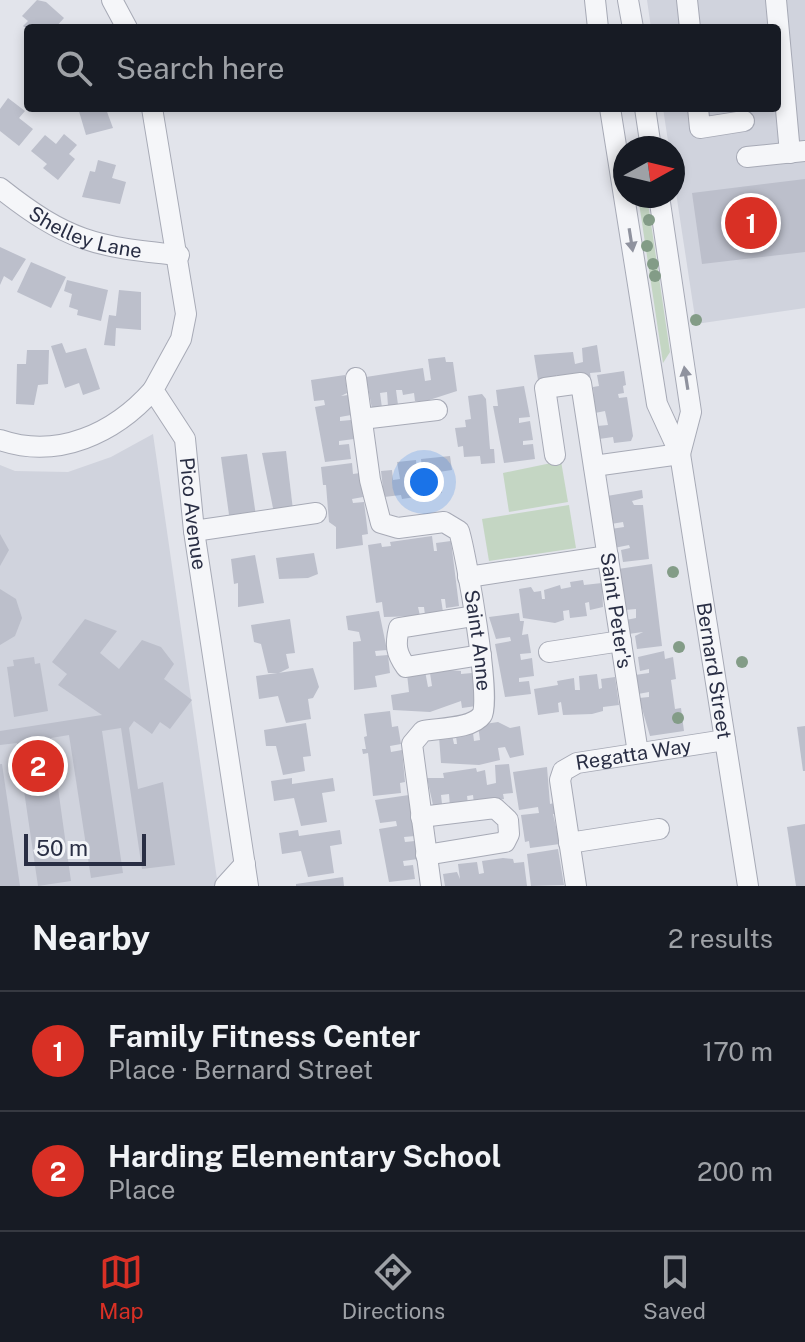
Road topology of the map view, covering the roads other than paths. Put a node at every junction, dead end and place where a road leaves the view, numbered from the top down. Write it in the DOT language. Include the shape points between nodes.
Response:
graph roads {
  1 [pos="112,0"];
  2 [pos="595,0"];
  3 [pos="628,0"];
  4 [pos="687,0"];
  5 [pos="776,0"];
  6 [pos="125,24"];
  7 [pos="598,24"];
  8 [pos="632,24"];
  9 [pos="690,24"];
  10 [pos="779,24"];
  11 [pos="781,35"];
  12 [pos="153,112"];
  13 [pos="611,112"];
  14 [pos="646,112"];
  15 [pos="698,112"];
  16 [pos="744,121"];
  17 [pos="649,136"];
  18 [pos="798,152"];
  19 [pos="747,157"];
  20 [pos="0,188"];
  21 [pos="661,208"];
  22 [pos="179,255"];
  23 [pos="356,378"];
  24 [pos="153,390"];
  25 [pos="437,410"];
  26 [pos="362,419"];
  27 [pos="0,440"];
  28 [pos="680,454"];
  29 [pos="555,455"];
  30 [pos="594,466"];
  31 [pos="316,513"];
  32 [pos="194,531"];
  33 [pos="608,556"];
  34 [pos="468,577"];
  35 [pos="474,616"];
  36 [pos="621,641"];
  37 [pos="549,652"];
  38 [pos="481,655"];
  39 [pos="725,740"];
  40 [pos="638,753"];
  41 [pos="421,817"];
  42 [pos="659,829"];
  43 [pos="569,843"];
  44 [pos="426,855"];
  45 [pos="245,864"];
  46 [pos="225,886"];
  47 [pos="248,886"];
  48 [pos="431,886"];
  49 [pos="576,886"];
  50 [pos="748,886"];
  1 -- 6 [label="street"];
  2 -- 7 [label="street"];
  3 -- 8 [label="street"];
  4 -- 9 [label="street"];
  5 -- 10 [label="street"];
  11 -- 18 [label="street"];
  12 -- 22 [label="street"];
  13 -- 28 [label="street, Bernard Street, one-way" via="657,404"];
  14 -- 17 [label="street"];
  15 -- 16 [label="street" via="700,128"];
  18 -- 19 [label="street"];
  20 -- 22 [label="street, Shelley Lane" via="40,219 93,245"];
  28 -- 21 [label="street, Bernard Street, one-way" via="691,412"];
  22 -- 24 [label="street" via="186,314 181,339"];
  23 -- 26 [label="street"];
  24 -- 27 [label="street" via="120,422 78,442 30,446"];
  24 -- 32 [label="street, Pico Avenue" via="185,439"];
  25 -- 26 [label="street"];
  26 -- 34 [label="street, Saint Anne" via="381,523 398,528 453,525 462,539"];
  28 -- 30 [label="street"];
  28 -- 39 [label="street, Bernard Street"];
  29 -- 30 [label="street, Saint Peter's" via="545,388 581,383"];
  30 -- 33 [label="street, Saint Peter's"];
  31 -- 32 [label="street"];
  32 -- 45 [label="street, Pico Avenue"];
  33 -- 34 [label="street"];
  33 -- 36 [label="street, Saint Peter's"];
  34 -- 35 [label="street, Saint Anne"];
  35 -- 38 [label="street, Saint Anne"];
  35 -- 38 [label="street" via="399,628 395,644 406,667"];
  36 -- 37 [label="street"];
  36 -- 40 [label="street, Saint Peter's"];
  38 -- 41 [label="street, Saint Anne" via="483,714 469,723 423,731 412,744"];
  39 -- 40 [label="street, Regatta Way"];
  39 -- 50 [label="street, Bernard Street"];
  40 -- 43 [label="street, Regatta Way" via="577,763 563,771"];
  41 -- 44 [label="street, Saint Anne"];
  41 -- 44 [label="street" via="495,808 508,820 505,842"];
  42 -- 43 [label="street"];
  43 -- 49 [label="street, Regatta Way"];
  44 -- 48 [label="street, Saint Anne"];
  45 -- 46 [label="street"];
  45 -- 47 [label="street, Pico Avenue"];
}
